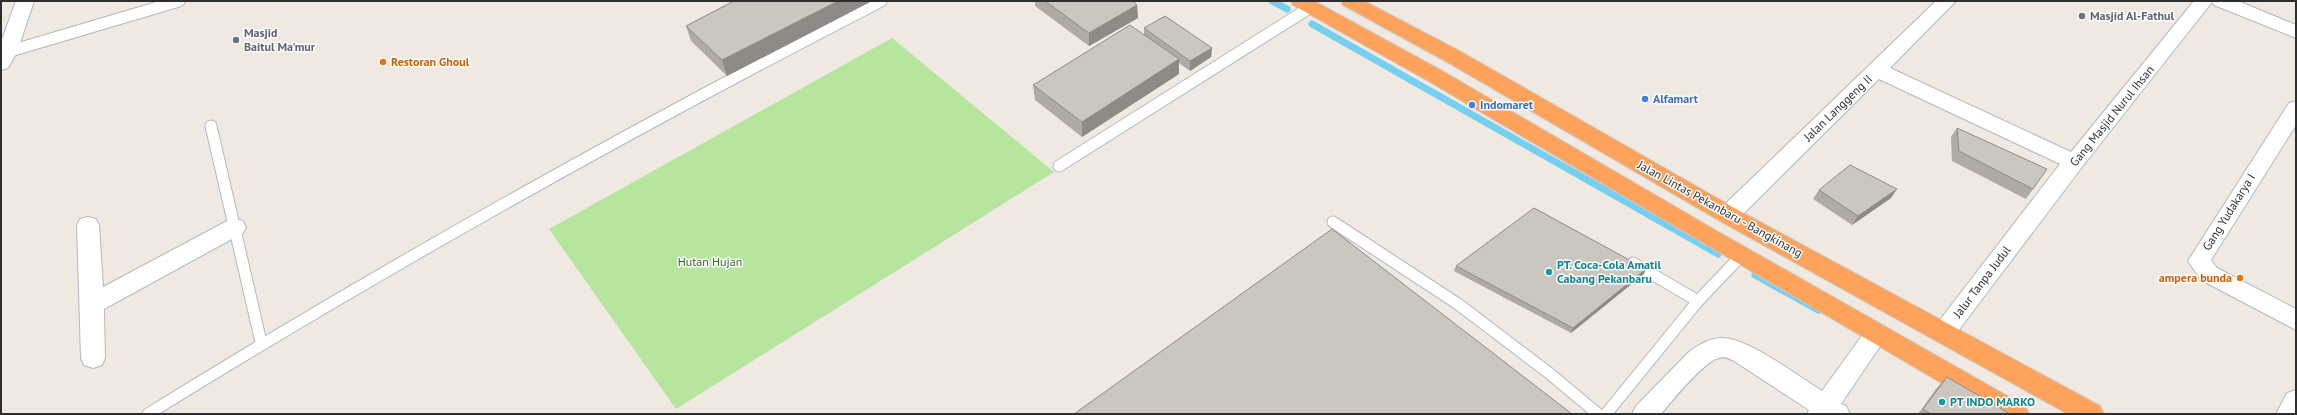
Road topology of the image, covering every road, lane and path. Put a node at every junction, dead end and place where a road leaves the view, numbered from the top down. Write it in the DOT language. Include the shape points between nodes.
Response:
graph roads {
  1 [pos="26,1"];
  2 [pos="179,1"];
  3 [pos="881,1"];
  4 [pos="1947,1"];
  5 [pos="2204,1"];
  6 [pos="2221,1"];
  7 [pos="1354,2"];
  8 [pos="1305,4"];
  9 [pos="2296,32"];
  10 [pos="4,57"];
  11 [pos="1456,58"];
  12 [pos="1878,70"];
  13 [pos="1437,77"];
  14 [pos="2296,108"];
  15 [pos="211,126"];
  16 [pos="2074,162"];
  17 [pos="1059,166"];
  18 [pos="1728,215"];
  19 [pos="1333,222"];
  20 [pos="88,225"];
  21 [pos="234,227"];
  22 [pos="2021,231"];
  23 [pos="1741,256"];
  24 [pos="1629,261"];
  25 [pos="1698,301"];
  26 [pos="92,304"];
  27 [pos="2296,320"];
  28 [pos="1944,332"];
  29 [pos="1876,333"];
  30 [pos="261,342"];
  31 [pos="93,358"];
  32 [pos="2296,401"];
  33 [pos="1828,412"];
  34 [pos="148,414"];
  35 [pos="1598,414"];
  36 [pos="1606,414"];
  37 [pos="1645,414"];
  38 [pos="2016,414"];
  39 [pos="2091,414"];
  40 [pos="2289,414"];
  1 -- 10 [label="street"];
  2 -- 10 [label="lane"];
  3 -- 30 [label="lane" via="706,90 447,232"];
  4 -- 12 [label="street, Jalan Langgeng II"];
  5 -- 16 [label="street, Gang Masjid Nurul Ihsan"];
  6 -- 9 [label="street"];
  7 -- 11 [label="highway, Jalan Lintas Pekanbaru - Bangkinang"];
  8 -- 13 [label="highway"];
  8 -- 17 [label="lane"];
  11 -- 13 [label="highway"];
  11 -- 18 [label="highway, Jalan Lintas Pekanbaru - Bangkinang"];
  12 -- 16 [label="street"];
  12 -- 18 [label="street, Jalan Langgeng II"];
  13 -- 23 [label="highway"];
  14 -- 27 [label="street, Gang Yudakarya I" via="2199,261 2209,274"];
  15 -- 21 [label="lane"];
  16 -- 22 [label="street, Gang Masjid Nurul Ihsan"];
  18 -- 28 [label="highway, Jalan Lintas Pekanbaru - Bangkinang"];
  19 -- 35 [label="lane" via="1458,304"];
  20 -- 26 [label="street"];
  21 -- 26 [label="street"];
  21 -- 30 [label="lane"];
  22 -- 28 [label="street, Jalur Tanpa Judul"];
  23 -- 25 [label="lane"];
  23 -- 29 [label="highway"];
  24 -- 25 [label="lane"];
  25 -- 36 [label="lane"];
  26 -- 31 [label="street"];
  28 -- 39 [label="highway, Jalan Lintas Pekanbaru - Bangkinang"];
  29 -- 33 [label="street"];
  29 -- 38 [label="highway"];
  30 -- 34 [label="lane"];
  32 -- 40 [label="street"];
  33 -- 37 [label="street" via="1743,354 1728,348 1714,348 1702,355"];
}
